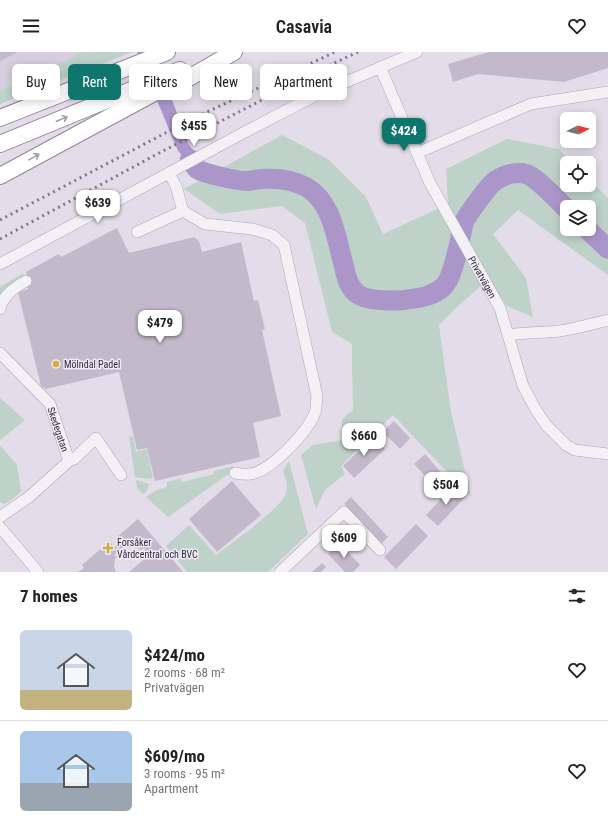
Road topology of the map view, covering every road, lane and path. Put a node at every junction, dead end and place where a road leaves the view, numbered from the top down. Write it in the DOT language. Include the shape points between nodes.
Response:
graph roads {
  1 [pos="167,52"];
  2 [pos="226,52"];
  3 [pos="234,52"];
  4 [pos="417,52"];
  5 [pos="380,67"];
  6 [pos="192,70"];
  7 [pos="192,71"];
  8 [pos="608,92"];
  9 [pos="129,96"];
  10 [pos="131,100"];
  11 [pos="0,118"];
  12 [pos="0,144"];
  13 [pos="416,153"];
  14 [pos="169,173"];
  15 [pos="0,176"];
  16 [pos="183,211"];
  17 [pos="137,232"];
  18 [pos="0,264"];
  19 [pos="26,280"];
  20 [pos="0,309"];
  21 [pos="608,320"];
  22 [pos="508,335"];
  23 [pos="0,353"];
  24 [pos="608,454"];
  25 [pos="69,461"];
  26 [pos="235,473"];
  27 [pos="121,475"];
  28 [pos="0,517"];
  29 [pos="0,527"];
  30 [pos="380,550"];
  31 [pos="38,572"];
  32 [pos="280,572"];
  1 -- 11 [label="highway"];
  2 -- 6 [label="highway"];
  3 -- 7 [label="highway"];
  4 -- 5 [label="street"];
  5 -- 13 [label="street, Privatvägen"];
  5 -- 14 [label="street" via="320,93"];
  8 -- 13 [label="street" via="531,104"];
  12 -- 9 [label="highway, one-way"];
  15 -- 10 [label="highway, one-way"];
  13 -- 22 [label="street, Privatvägen" via="500,308"];
  14 -- 16 [label="street" via="176,186"];
  14 -- 18 [label="street"];
  16 -- 17 [label="street"];
  16 -- 26 [label="street" via="205,224 272,235 284,245 317,396 315,412 289,449 265,469 251,474"];
  19 -- 20 [label="street" via="9,293"];
  21 -- 22 [label="street" via="559,330"];
  22 -- 24 [label="street, Privatvägen" via="523,386 546,425 566,445 576,450"];
  23 -- 25 [label="street, Skedegatan" via="50,404"];
  25 -- 27 [label="street" via="96,438"];
  25 -- 28 [label="street, Skedegatan" via="29,497"];
  29 -- 31 [label="street"];
  30 -- 32 [label="street" via="344,512"];
}
